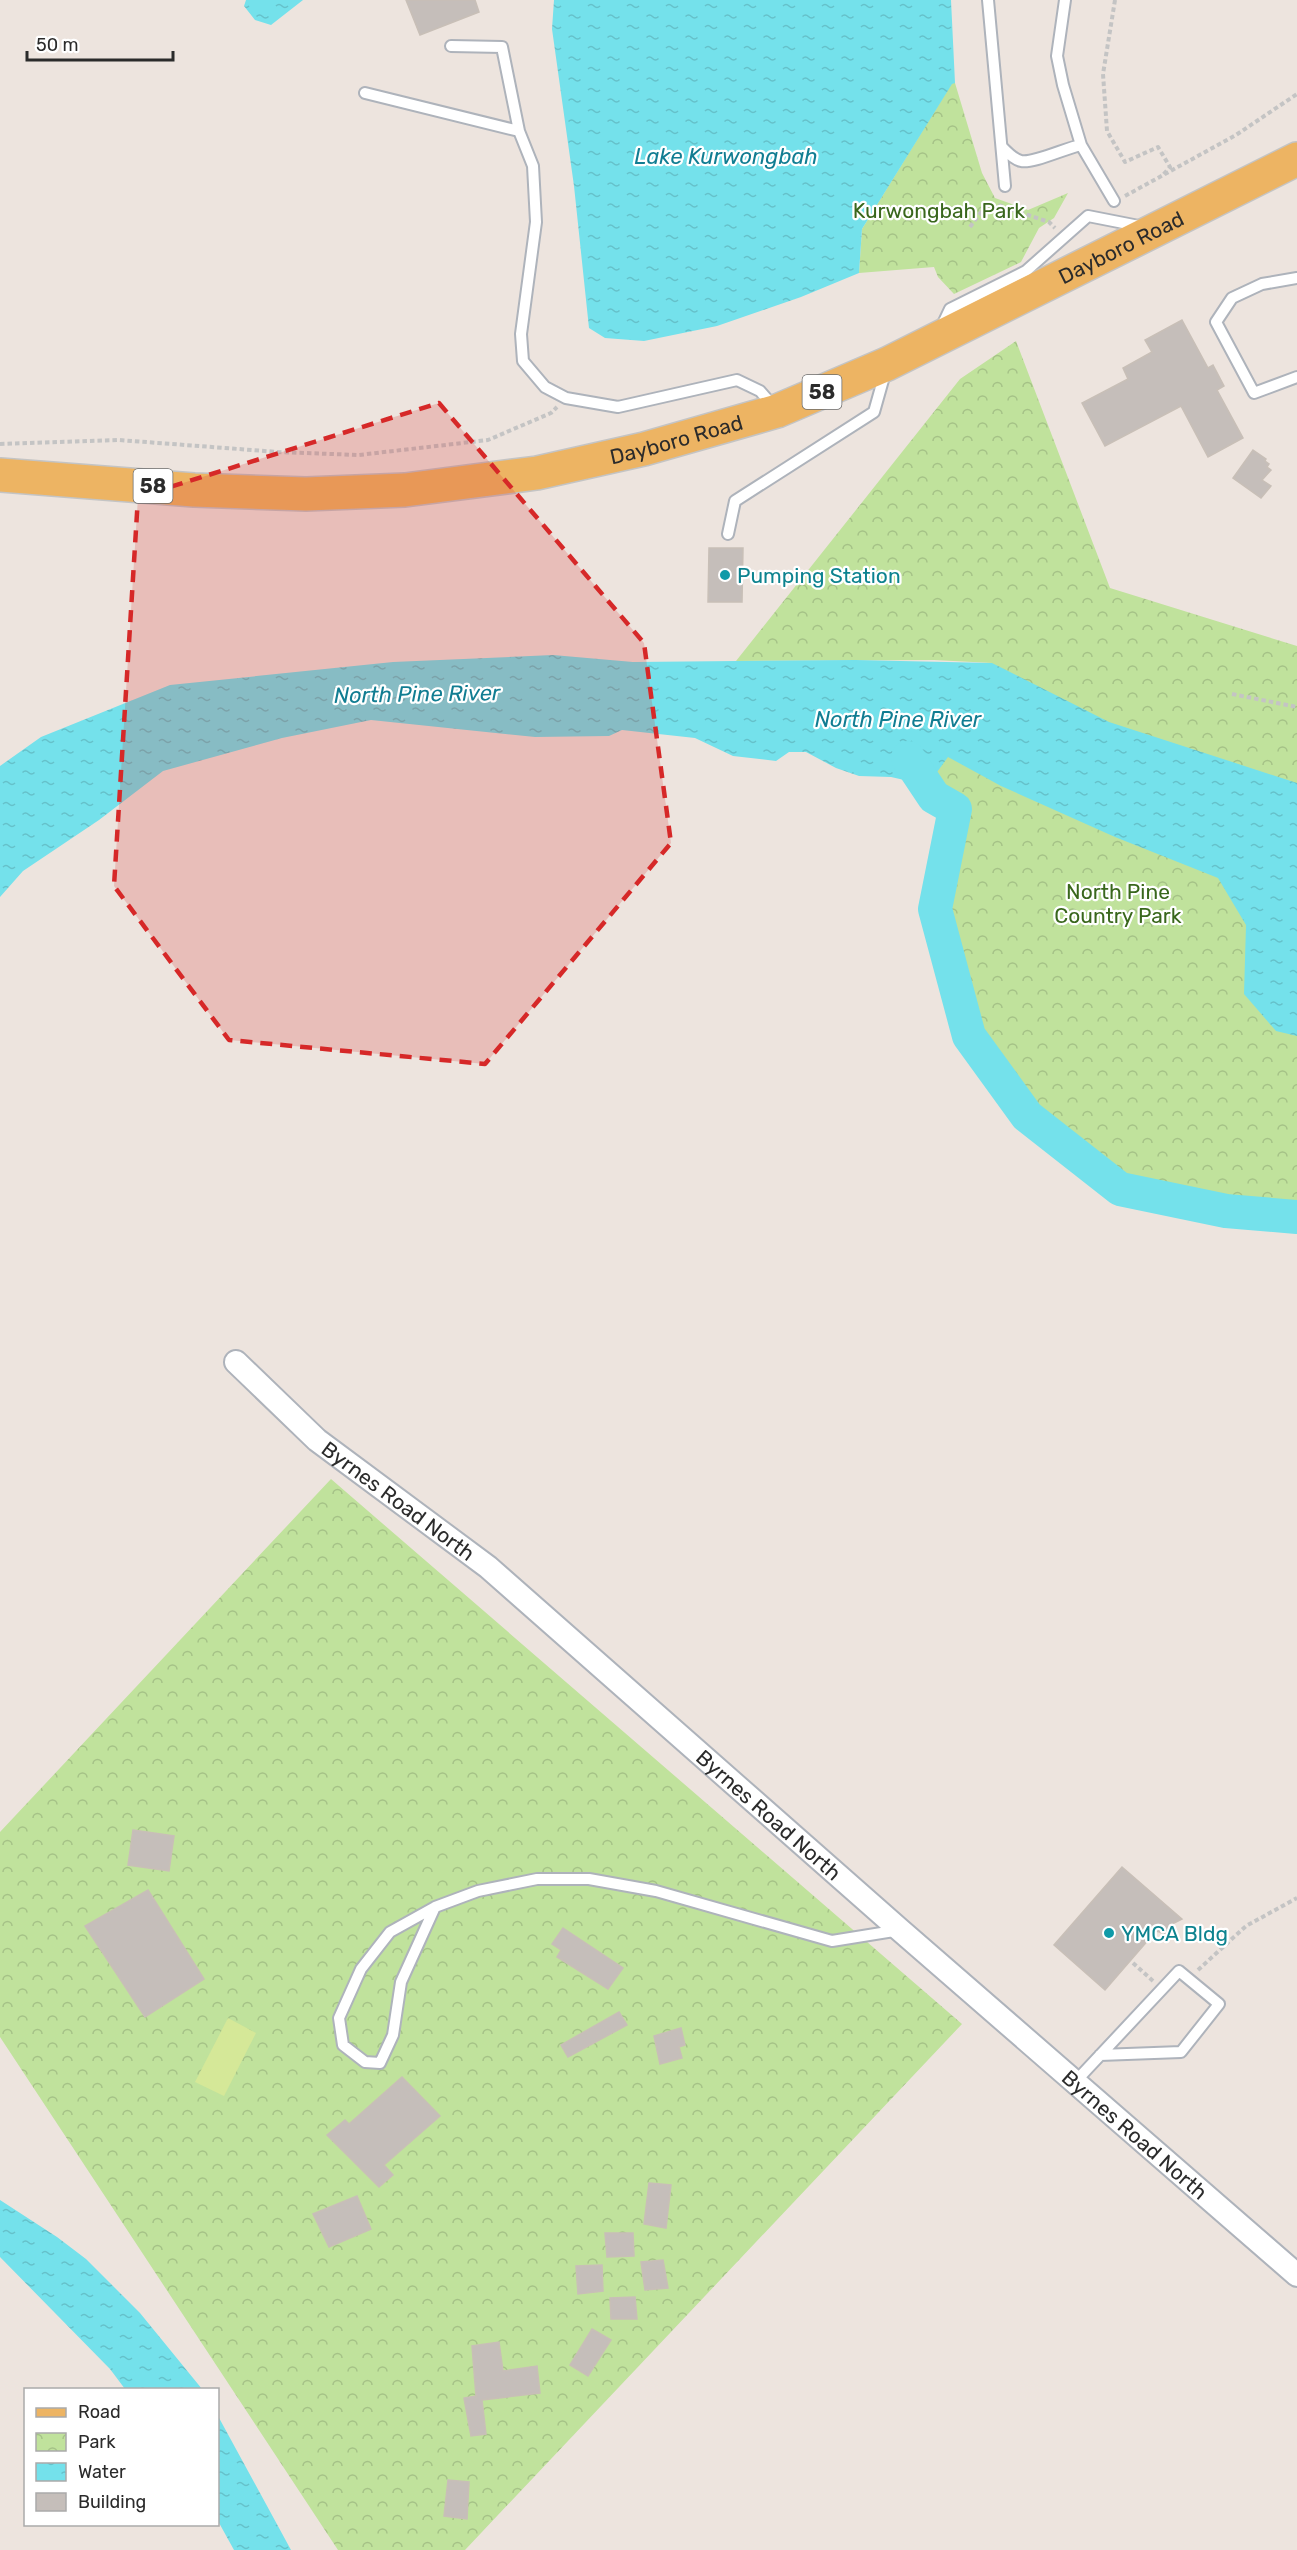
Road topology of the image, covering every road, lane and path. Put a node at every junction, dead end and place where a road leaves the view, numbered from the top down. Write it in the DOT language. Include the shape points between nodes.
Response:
graph roads {
  1 [pos="988,0"];
  2 [pos="1065,0"];
  3 [pos="1115,0"];
  4 [pos="451,46"];
  5 [pos="365,93"];
  6 [pos="1297,93"];
  7 [pos="519,131"];
  8 [pos="1081,145"];
  9 [pos="1002,147"];
  10 [pos="1297,159"];
  11 [pos="1162,176"];
  12 [pos="1005,186"];
  13 [pos="1114,201"];
  14 [pos="970,226"];
  15 [pos="1156,229"];
  16 [pos="1064,237"];
  17 [pos="1297,278"];
  18 [pos="936,339"];
  19 [pos="888,364"];
  20 [pos="1297,377"];
  21 [pos="566,398"];
  22 [pos="777,411"];
  23 [pos="0,444"];
  24 [pos="0,475"];
  25 [pos="728,534"];
  26 [pos="1232,694"];
  27 [pos="1297,707"];
  28 [pos="236,1362"];
  29 [pos="1297,1898"];
  30 [pos="435,1907"];
  31 [pos="900,1930"];
  32 [pos="1133,1963"];
  33 [pos="1188,1978"];
  34 [pos="1162,1989"];
  35 [pos="1100,2055"];
  36 [pos="1075,2082"];
  37 [pos="1297,2275"];
  1 -- 9 [label="lane"];
  2 -- 8 [label="lane" via="1057,57"];
  3 -- 11 [label="path" via="1103,74 1107,131 1125,162 1158,147 1170,167"];
  4 -- 7 [label="lane" via="502,46"];
  5 -- 7 [label="lane"];
  6 -- 11 [label="path" via="1236,135"];
  7 -- 21 [label="lane" via="533,166 536,222 521,334 524,361 544,387"];
  8 -- 9 [label="lane" via="1020,161"];
  8 -- 13 [label="lane"];
  9 -- 12 [label="lane"];
  10 -- 15 [label="main road, Dayboro Road / 58"];
  11 -- 13 [label="path"];
  14 -- 16 [label="path" via="989,205 998,204 1049,222"];
  15 -- 16 [label="lane" via="1088,216"];
  15 -- 18 [label="main road, Dayboro Road / 58"];
  16 -- 18 [label="lane" via="1026,271 950,309"];
  17 -- 20 [label="lane" via="1262,284 1232,298 1216,322 1254,393"];
  18 -- 19 [label="main road, Dayboro Road / 58"];
  19 -- 22 [label="main road, Dayboro Road / 58"];
  19 -- 25 [label="lane" via="874,412 735,501"];
  21 -- 22 [label="lane" via="618,407 737,380 760,391"];
  21 -- 23 [label="path" via="551,413 489,440 359,455 119,440"];
  22 -- 24 [label="main road, Dayboro Road / 58" via="644,449 537,473 405,490 248,492"];
  26 -- 27 [label="path"];
  28 -- 31 [label="street, Byrnes Road North" via="317,1440 488,1568"];
  29 -- 33 [label="path" via="1246,1926"];
  30 -- 30 [label="lane" via="390,1932 362,1969 339,2018 343,2045 365,2062 380,2063 393,2035 400,1982"];
  30 -- 31 [label="lane" via="478,1891 537,1879 590,1879 657,1891 832,1941"];
  31 -- 36 [label="street, Byrnes Road North"];
  32 -- 34 [label="path"];
  33 -- 34 [label="lane" via="1179,1971"];
  33 -- 35 [label="lane" via="1219,2004 1181,2052"];
  34 -- 35 [label="lane"];
  35 -- 36 [label="lane"];
  36 -- 37 [label="street, Byrnes Road North"];
}
